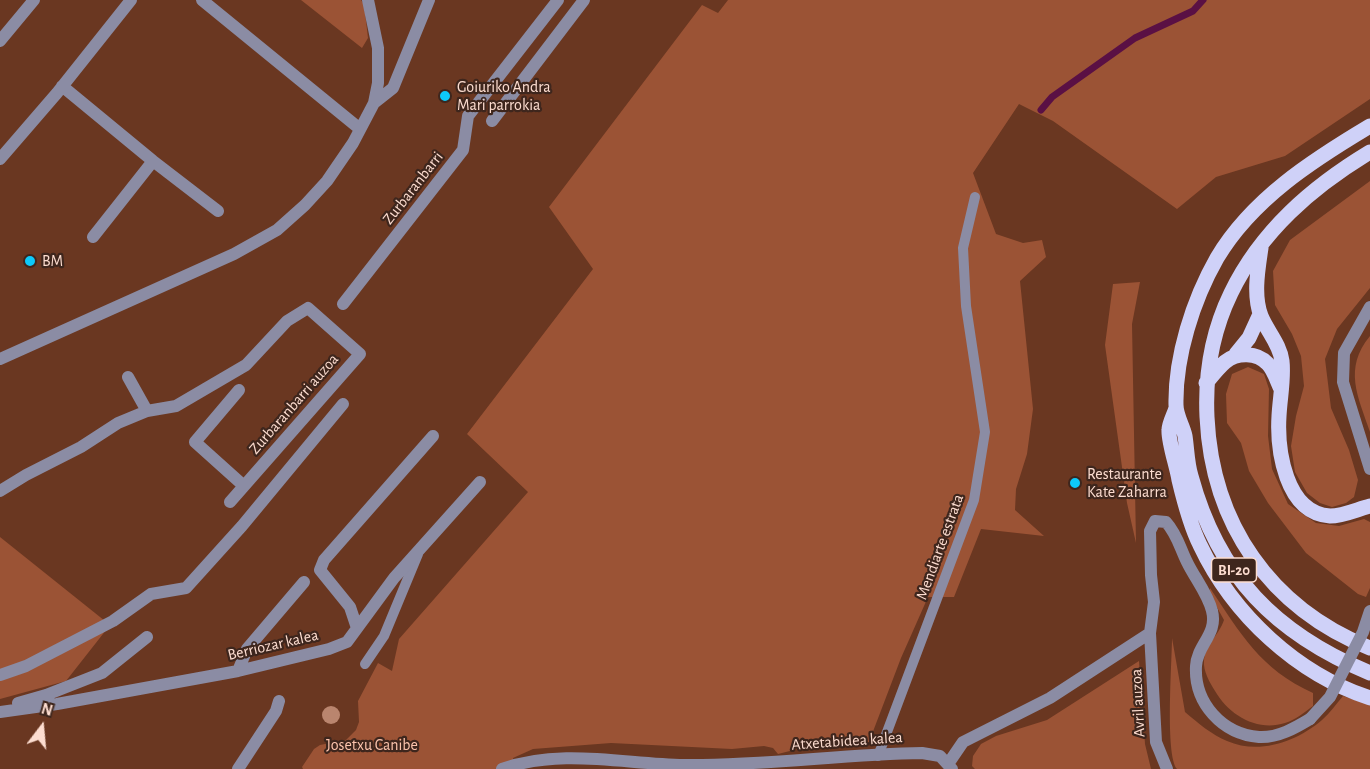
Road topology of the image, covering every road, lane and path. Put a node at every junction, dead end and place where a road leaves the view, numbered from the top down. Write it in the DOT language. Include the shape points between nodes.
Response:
graph roads {
  1 [pos="34,0"];
  2 [pos="131,0"];
  3 [pos="202,0"];
  4 [pos="368,0"];
  5 [pos="429,0"];
  6 [pos="558,0"];
  7 [pos="584,0"];
  8 [pos="0,41"];
  9 [pos="62,86"];
  10 [pos="374,103"];
  11 [pos="492,121"];
  12 [pos="1370,126"];
  13 [pos="360,129"];
  14 [pos="1370,152"];
  15 [pos="0,159"];
  16 [pos="153,161"];
  17 [pos="975,197"];
  18 [pos="218,212"];
  19 [pos="93,237"];
  20 [pos="1262,245"];
  21 [pos="343,304"];
  22 [pos="1370,307"];
  23 [pos="1260,314"];
  24 [pos="1236,354"];
  25 [pos="0,359"];
  26 [pos="128,377"];
  27 [pos="1206,383"];
  28 [pos="1281,389"];
  29 [pos="239,390"];
  30 [pos="343,404"];
  31 [pos="1176,408"];
  32 [pos="147,411"];
  33 [pos="432,436"];
  34 [pos="1370,470"];
  35 [pos="480,482"];
  36 [pos="244,486"];
  37 [pos="0,491"];
  38 [pos="230,502"];
  39 [pos="1370,506"];
  40 [pos="420,550"];
  41 [pos="304,582"];
  42 [pos="1370,611"];
  43 [pos="357,628"];
  44 [pos="1150,633"];
  45 [pos="147,637"];
  46 [pos="1370,648"];
  47 [pos="365,664"];
  48 [pos="238,671"];
  49 [pos="1370,673"];
  50 [pos="0,675"];
  51 [pos="1370,698"];
  52 [pos="279,701"];
  53 [pos="0,711"];
  54 [pos="878,756"];
  55 [pos="533,766"];
  56 [pos="950,766"];
  57 [pos="683,767"];
  58 [pos="238,769"];
  59 [pos="502,769"];
  60 [pos="1167,769"];
  1 -- 8 [label="street"];
  2 -- 9 [label="street"];
  3 -- 13 [label="street"];
  4 -- 10 [label="street" via="378,48"];
  5 -- 10 [label="street" via="393,88"];
  6 -- 21 [label="street, Zurbaranbarri" via="468,116 463,150"];
  7 -- 11 [label="street"];
  9 -- 15 [label="street"];
  9 -- 16 [label="street"];
  10 -- 13 [label="street"];
  12 -- 31 [label="main road, BI-20" via="1313,161 1260,204 1217,258 1188,323 1177,375"];
  13 -- 25 [label="street" via="327,181 277,230 234,254"];
  14 -- 20 [label="main road, BI-20" via="1316,189 1271,231"];
  16 -- 18 [label="street"];
  16 -- 19 [label="street"];
  17 -- 54 [label="lane, Mendiarte estrata" via="963,248 966,306 985,432 974,500"];
  20 -- 23 [label="main road" via="1256,286"];
  20 -- 27 [label="main road, BI-20" via="1227,302 1211,348"];
  22 -- 34 [label="street" via="1344,353 1343,382"];
  23 -- 24 [label="main road"];
  23 -- 28 [label="main road" via="1282,358"];
  24 -- 27 [label="main road"];
  24 -- 28 [label="main road" via="1268,363"];
  26 -- 32 [label="street"];
  27 -- 46 [label="main road, BI-20" via="1208,444 1215,481 1238,535 1279,590 1344,638"];
  28 -- 39 [label="main road" via="1278,442 1284,472 1297,496 1316,512 1329,516"];
  29 -- 36 [label="street" via="195,442"];
  30 -- 50 [label="street" via="186,588 152,594 113,621 26,666"];
  31 -- 49 [label="main road, BI-20" via="1185,434 1190,475 1224,558 1269,613 1336,659"];
  31 -- 51 [label="main road" via="1169,430 1184,499 1200,545 1239,607 1299,663"];
  32 -- 36 [label="street, Zurbaranbarri auzoa" via="176,406 246,365 287,321 308,308 360,354"];
  32 -- 37 [label="street, Zurbaranbarri auzoa" via="118,423"];
  33 -- 43 [label="street" via="324,560 320,570 350,607"];
  35 -- 40 [label="street, Berriozar kalea"];
  36 -- 38 [label="street, Zurbaranbarri auzoa"];
  40 -- 43 [label="street, Berriozar kalea"];
  40 -- 47 [label="lane" via="384,636"];
  41 -- 48 [label="street" via="247,649"];
  42 -- 44 [label="street, Avril auzoa, bridge" via="1330,697 1310,719 1294,729 1258,737 1221,723 1206,708 1197,687 1196,664 1214,626 1212,609 1166,522 1155,521 1150,531 1154,602"];
  43 -- 48 [label="street, Berriozar kalea" via="347,642 328,649"];
  44 -- 56 [label="street, Atxetabidea kalea" via="1050,698 963,742"];
  44 -- 60 [label="street, Avril auzoa" via="1156,742"];
  45 -- 53 [label="street" via="102,673"];
  48 -- 53 [label="street, Berriozar kalea" via="57,705"];
  52 -- 58 [label="street"];
  54 -- 56 [label="street, Atxetabidea kalea" via="922,753 940,756"];
  54 -- 57 [label="street, Atxetabidea kalea"];
  55 -- 57 [label="street, Atxetabidea kalea" via="585,758"];
  55 -- 59 [label="street, Atxetabidea kalea"];
}
